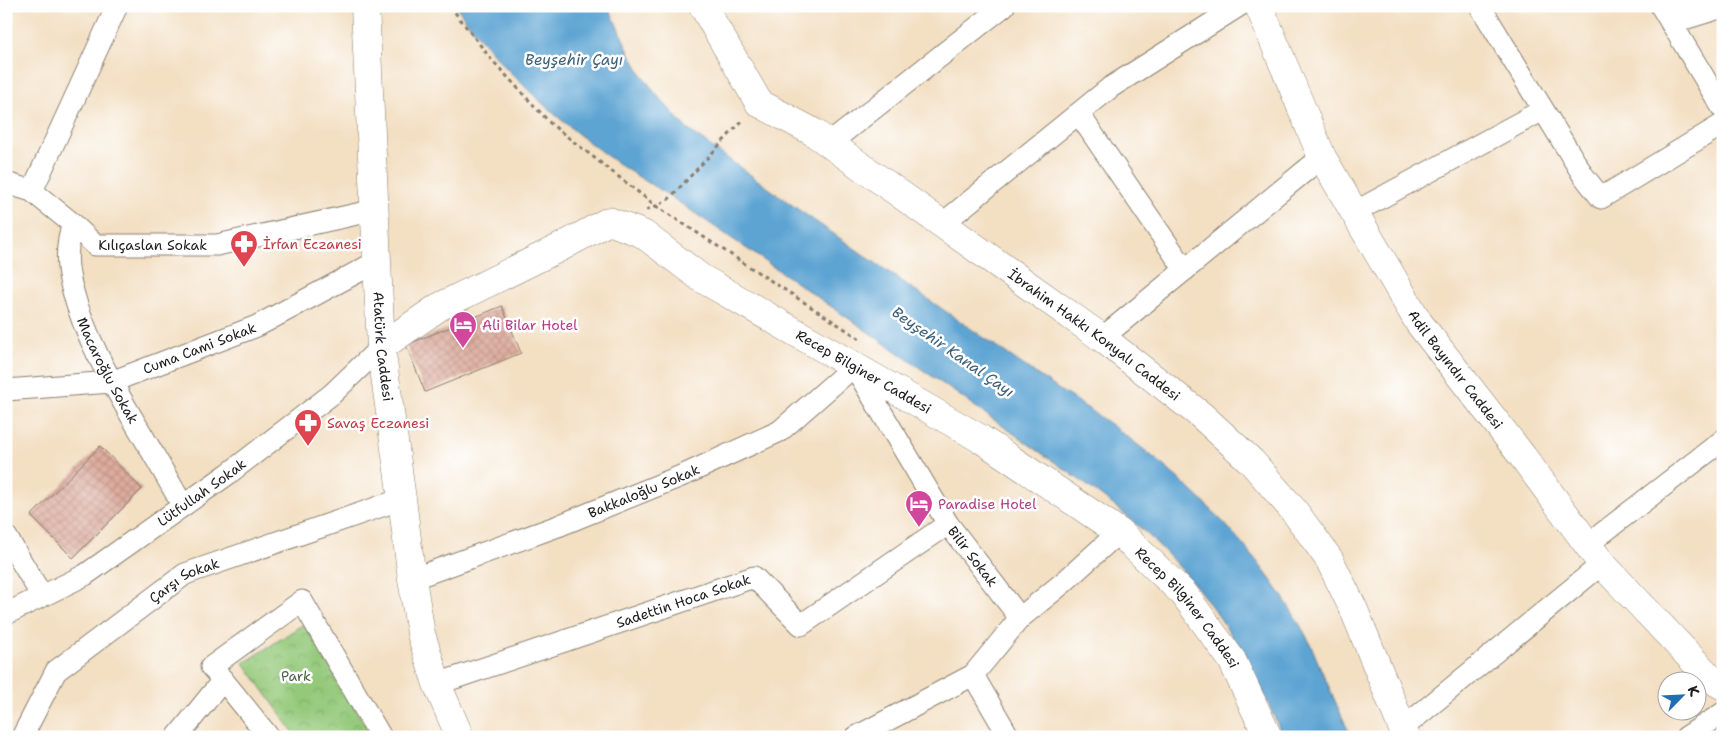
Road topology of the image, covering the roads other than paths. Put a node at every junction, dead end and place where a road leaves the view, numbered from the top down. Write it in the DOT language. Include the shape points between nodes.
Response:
graph roads {
  1 [pos="118,6"];
  2 [pos="365,6"];
  3 [pos="703,6"];
  4 [pos="1004,6"];
  5 [pos="1239,6"];
  6 [pos="1259,6"];
  7 [pos="1480,6"];
  8 [pos="1723,7"];
  9 [pos="1666,15"];
  10 [pos="1723,109"];
  11 [pos="1543,110"];
  12 [pos="1079,114"];
  13 [pos="1723,124"];
  14 [pos="830,143"];
  15 [pos="1322,158"];
  16 [pos="6,183"];
  17 [pos="32,191"];
  18 [pos="375,210"];
  19 [pos="1353,213"];
  20 [pos="73,224"];
  21 [pos="942,224"];
  22 [pos="378,261"];
  23 [pos="1185,270"];
  24 [pos="1102,338"];
  25 [pos="381,347"];
  26 [pos="858,354"];
  27 [pos="112,382"];
  28 [pos="6,390"];
  29 [pos="1723,440"];
  30 [pos="402,499"];
  31 [pos="183,506"];
  32 [pos="948,524"];
  33 [pos="1120,532"];
  34 [pos="6,536"];
  35 [pos="1595,554"];
  36 [pos="412,579"];
  37 [pos="42,596"];
  38 [pos="6,614"];
  39 [pos="1020,618"];
  40 [pos="973,675"];
  41 [pos="1719,677"];
  42 [pos="223,680"];
  43 [pos="437,684"];
  44 [pos="1723,713"];
  45 [pos="1404,732"];
  46 [pos="22,737"];
  47 [pos="178,737"];
  48 [pos="269,737"];
  49 [pos="381,737"];
  50 [pos="460,737"];
  51 [pos="856,737"];
  52 [pos="1009,737"];
  53 [pos="1268,737"];
  54 [pos="1686,737"];
  1 -- 17 [label="street"];
  2 -- 18 [label="street, Atatürk Caddesi"];
  3 -- 14 [label="street, İbrahim Hakkı Konyalı Caddesi" via="758,103"];
  4 -- 14 [label="street"];
  5 -- 12 [label="street" via="1111,87"];
  6 -- 15 [label="street, Adil Bayındır Caddesi"];
  7 -- 11 [label="street"];
  8 -- 9 [label="street"];
  9 -- 10 [label="street"];
  11 -- 13 [label="street" via="1601,198"];
  11 -- 19 [label="street"];
  12 -- 21 [label="street"];
  12 -- 23 [label="street"];
  14 -- 21 [label="street, İbrahim Hakkı Konyalı Caddesi"];
  15 -- 19 [label="street, Adil Bayındır Caddesi"];
  15 -- 23 [label="street"];
  16 -- 17 [label="street, Kılıçaslan Sokak"];
  17 -- 20 [label="street, Kılıçaslan Sokak"];
  18 -- 20 [label="street, Kılıçaslan Sokak" via="217,245 95,245"];
  18 -- 22 [label="street, Atatürk Caddesi"];
  19 -- 35 [label="street, Adil Bayındır Caddesi" via="1419,323"];
  20 -- 27 [label="street, Macaroğlu Sokak" via="68,251 71,287 84,325"];
  21 -- 24 [label="street, İbrahim Hakkı Konyalı Caddesi"];
  22 -- 25 [label="street, Atatürk Caddesi"];
  22 -- 27 [label="street, Cuma Cami Sokak" via="257,326"];
  23 -- 24 [label="street"];
  24 -- 45 [label="street, İbrahim Hakkı Konyalı Caddesi" via="1202,416 1252,462 1295,512 1338,576"];
  25 -- 26 [label="street, Recep Bilginer Caddesi" via="439,307 609,220 643,234 700,278"];
  25 -- 30 [label="street, Atatürk Caddesi"];
  25 -- 31 [label="street, Lütfullah Sokak" via="332,394"];
  26 -- 32 [label="street, Bilir Sokak"];
  26 -- 33 [label="street, Recep Bilginer Caddesi"];
  26 -- 36 [label="street, Bakkaloğlu Sokak" via="780,431 686,474 558,526"];
  27 -- 28 [label="street, Cuma Cami Sokak"];
  27 -- 31 [label="street, Macaroğlu Sokak"];
  29 -- 35 [label="street"];
  30 -- 36 [label="street, Atatürk Caddesi"];
  30 -- 46 [label="street, Çarşı Sokak" via="186,574 56,671"];
  31 -- 37 [label="street, Lütfullah Sokak" via="85,575"];
  32 -- 39 [label="street, Bilir Sokak"];
  32 -- 43 [label="street, Sadettin Hoca Sokak" via="801,625 754,577"];
  33 -- 39 [label="street"];
  33 -- 53 [label="street, Recep Bilginer Caddesi" via="1184,594 1211,630 1232,660"];
  34 -- 37 [label="street"];
  35 -- 41 [label="street, Adil Bayındır Caddesi"];
  35 -- 45 [label="street"];
  36 -- 43 [label="street, Atatürk Caddesi" via="421,634"];
  37 -- 38 [label="street, Lütfullah Sokak"];
  39 -- 40 [label="street"];
  40 -- 51 [label="street"];
  40 -- 52 [label="street"];
  42 -- 47 [label="street"];
  42 -- 48 [label="street"];
  42 -- 49 [label="street" via="211,667 302,602"];
  43 -- 50 [label="street, Atatürk Caddesi"];
  44 -- 54 [label="street"];
}
